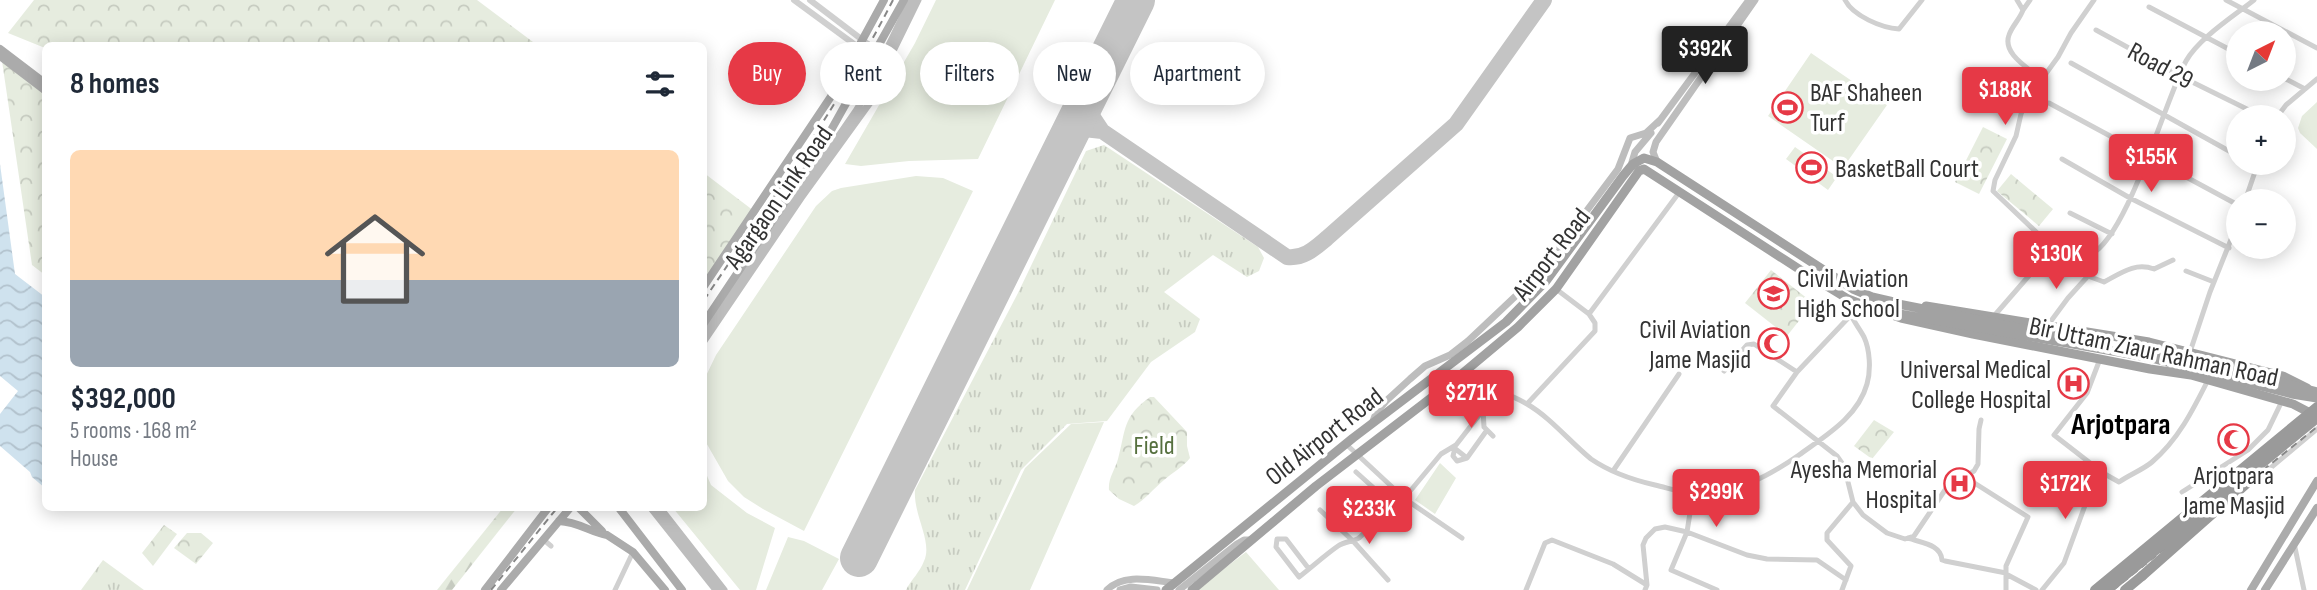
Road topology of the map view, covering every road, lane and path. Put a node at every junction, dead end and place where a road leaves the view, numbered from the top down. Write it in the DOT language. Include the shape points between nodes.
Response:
graph roads {
  1 [pos="794,0"];
  2 [pos="810,0"];
  3 [pos="884,0"];
  4 [pos="904,0"];
  5 [pos="911,0"];
  6 [pos="918,0"];
  7 [pos="1749,0"];
  8 [pos="1755,0"];
  9 [pos="1845,0"];
  10 [pos="1922,0"];
  11 [pos="2017,0"];
  12 [pos="2030,0"];
  13 [pos="2094,0"];
  14 [pos="2226,0"];
  15 [pos="2254,0"];
  16 [pos="2149,7"];
  17 [pos="2244,9"];
  18 [pos="2023,10"];
  19 [pos="831,15"];
  20 [pos="826,23"];
  21 [pos="2096,30"];
  22 [pos="2207,38"];
  23 [pos="864,39"];
  24 [pos="851,42"];
  25 [pos="862,42"];
  26 [pos="866,42"];
  27 [pos="882,42"];
  28 [pos="2226,48"];
  29 [pos="2317,48"];
  30 [pos="0,49"];
  31 [pos="0,56"];
  32 [pos="2071,63"];
  33 [pos="2180,76"];
  34 [pos="2041,79"];
  35 [pos="2317,79"];
  36 [pos="42,80"];
  37 [pos="2296,84"];
  38 [pos="42,88"];
  39 [pos="2305,89"];
  40 [pos="2049,103"];
  41 [pos="825,105"];
  42 [pos="846,105"];
  43 [pos="855,105"];
  44 [pos="2239,105"];
  45 [pos="2286,105"];
  46 [pos="2164,116"];
  47 [pos="1660,120"];
  48 [pos="833,141"];
  49 [pos="1639,147"];
  50 [pos="2226,150"];
  51 [pos="2148,158"];
  52 [pos="2062,159"];
  53 [pos="1650,160"];
  54 [pos="1639,168"];
  55 [pos="1618,169"];
  56 [pos="1678,194"];
  57 [pos="2130,198"];
  58 [pos="2226,199"];
  59 [pos="2070,213"];
  60 [pos="2112,234"];
  61 [pos="2226,246"];
  62 [pos="2070,248"];
  63 [pos="2226,255"];
  64 [pos="2173,260"];
  65 [pos="2186,271"];
  66 [pos="707,282"];
  67 [pos="2214,282"];
  68 [pos="1556,289"];
  69 [pos="1848,299"];
  70 [pos="1890,308"];
  71 [pos="1589,314"];
  72 [pos="1851,315"];
  73 [pos="1994,316"];
  74 [pos="707,319"];
  75 [pos="2048,325"];
  76 [pos="707,327"];
  77 [pos="707,337"];
  78 [pos="2189,352"];
  79 [pos="2100,359"];
  80 [pos="1724,371"];
  81 [pos="1797,372"];
  82 [pos="1679,374"];
  83 [pos="2191,376"];
  84 [pos="1457,378"];
  85 [pos="2208,380"];
  86 [pos="1498,391"];
  87 [pos="2317,395"];
  88 [pos="2282,401"];
  89 [pos="1527,404"];
  90 [pos="2317,407"];
  91 [pos="1483,410"];
  92 [pos="2317,417"];
  93 [pos="1981,420"];
  94 [pos="1371,424"];
  95 [pos="1487,429"];
  96 [pos="2317,429"];
  97 [pos="1493,436"];
  98 [pos="1350,441"];
  99 [pos="1818,441"];
  100 [pos="1454,448"];
  101 [pos="1361,453"];
  102 [pos="2272,455"];
  103 [pos="1613,471"];
  104 [pos="1356,472"];
  105 [pos="2103,473"];
  106 [pos="1965,477"];
  107 [pos="2316,482"];
  108 [pos="2182,492"];
  109 [pos="1693,494"];
  110 [pos="1405,499"];
  111 [pos="1853,502"];
  112 [pos="1396,508"];
  113 [pos="2317,508"];
  114 [pos="1320,510"];
  115 [pos="546,511"];
  116 [pos="567,511"];
  117 [pos="581,511"];
  118 [pos="621,511"];
  119 [pos="653,511"];
  120 [pos="662,511"];
  121 [pos="559,521"];
  122 [pos="1267,527"];
  123 [pos="1687,532"];
  124 [pos="607,535"];
  125 [pos="1462,538"];
  126 [pos="1908,538"];
  127 [pos="1277,539"];
  128 [pos="1252,540"];
  129 [pos="1353,541"];
  130 [pos="2294,543"];
  131 [pos="633,552"];
  132 [pos="1310,569"];
  133 [pos="2006,574"];
  134 [pos="1388,580"];
  135 [pos="1846,580"];
  136 [pos="1177,586"];
  137 [pos="1646,587"];
  138 [pos="485,590"];
  139 [pos="501,590"];
  140 [pos="615,590"];
  141 [pos="665,590"];
  142 [pos="682,590"];
  143 [pos="716,590"];
  144 [pos="724,590"];
  145 [pos="1107,590"];
  146 [pos="1120,590"];
  147 [pos="1157,590"];
  148 [pos="1166,590"];
  149 [pos="1192,590"];
  150 [pos="1526,590"];
  151 [pos="1717,590"];
  152 [pos="1842,590"];
  153 [pos="2006,590"];
  154 [pos="2036,590"];
  155 [pos="2042,590"];
  156 [pos="2095,590"];
  157 [pos="2101,590"];
  158 [pos="2107,590"];
  159 [pos="2126,590"];
  160 [pos="2251,590"];
  161 [pos="2265,590"];
  162 [pos="2304,590"];
  1 -- 20 [label="street"];
  2 -- 19 [label="street"];
  3 -- 23 [label="main road"];
  4 -- 27 [label="main road"];
  5 -- 48 [label="main road, Agargaon Link Road" via="878,75"];
  6 -- 77 [label="main road, Agargaon Link Road" via="869,104"];
  7 -- 47 [label="main road"];
  8 -- 53 [label="main road" via="1656,142"];
  9 -- 10 [label="street" via="1868,19 1899,29"];
  11 -- 18 [label="street"];
  12 -- 18 [label="street"];
  13 -- 34 [label="street"];
  14 -- 17 [label="street"];
  15 -- 17 [label="street"];
  16 -- 22 [label="street"];
  17 -- 22 [label="street"];
  17 -- 29 [label="street"];
  18 -- 34 [label="street" via="2007,43 2011,53"];
  19 -- 20 [label="street"];
  19 -- 23 [label="street"];
  20 -- 24 [label="street"];
  21 -- 33 [label="street, Road 29"];
  22 -- 28 [label="street"];
  22 -- 33 [label="street" via="2189,57"];
  23 -- 25 [label="main road"];
  23 -- 26 [label="street"];
  30 -- 36 [label="main road"];
  31 -- 38 [label="main road"];
  32 -- 46 [label="street"];
  33 -- 44 [label="street, Road 29"];
  33 -- 46 [label="street"];
  34 -- 73 [label="street" via="2021,114 1993,191 2053,248"];
  35 -- 39 [label="street"];
  37 -- 39 [label="street"];
  39 -- 45 [label="street"];
  40 -- 51 [label="street"];
  41 -- 66 [label="main road"];
  42 -- 74 [label="main road"];
  43 -- 48 [label="main road"];
  46 -- 50 [label="street"];
  46 -- 51 [label="street"];
  47 -- 49 [label="main road"];
  47 -- 55 [label="main road" via="1646,133 1630,138"];
  48 -- 76 [label="main road, Agargaon Link Road"];
  49 -- 54 [label="main road" via="1632,159"];
  49 -- 55 [label="main road"];
  51 -- 57 [label="street"];
  51 -- 58 [label="street"];
  52 -- 57 [label="street"];
  53 -- 54 [label="highway, Old Airport Road"];
  53 -- 70 [label="highway, Bir Uttam Ziaur Rahman Road"];
  54 -- 68 [label="highway, Airport Road"];
  54 -- 69 [label="highway, Bir Uttam Ziaur Rahman Road"];
  54 -- 94 [label="highway, Old Airport Road" via="1530,300 1486,339"];
  55 -- 94 [label="main road" via="1558,249 1504,310 1450,355 1419,370 1385,401"];
  56 -- 71 [label="street"];
  57 -- 60 [label="street"];
  57 -- 61 [label="street"];
  59 -- 60 [label="street"];
  60 -- 62 [label="street" via="2089,255"];
  63 -- 67 [label="street"];
  64 -- 75 [label="street" via="2154,269 2145,265 2124,270 2104,282 2088,276"];
  65 -- 67 [label="street"];
  67 -- 78 [label="street"];
  68 -- 71 [label="street"];
  68 -- 84 [label="highway, Airport Road"];
  69 -- 70 [label="highway, Bir Uttam Ziaur Rahman Road"];
  69 -- 72 [label="street"];
  70 -- 73 [label="highway, Bir Uttam Ziaur Rahman Road" via="1906,303"];
  70 -- 79 [label="highway, Bir Uttam Ziaur Rahman Road" via="1901,318"];
  70 -- 87 [label="highway, bridge" via="2183,358"];
  71 -- 89 [label="street" via="1595,331"];
  72 -- 81 [label="street"];
  72 -- 99 [label="street" via="1865,340 1868,381 1858,405"];
  73 -- 75 [label="highway, Bir Uttam Ziaur Rahman Road"];
  75 -- 78 [label="highway, Bir Uttam Ziaur Rahman Road"];
  78 -- 83 [label="street"];
  78 -- 87 [label="highway, Bir Uttam Ziaur Rahman Road" via="2284,376"];
  79 -- 83 [label="highway, Bir Uttam Ziaur Rahman Road"];
  79 -- 105 [label="street" via="2087,393 2054,435"];
  80 -- 81 [label="street" via="1754,344"];
  81 -- 99 [label="street" via="1773,406"];
  82 -- 103 [label="street"];
  83 -- 85 [label="highway, Bir Uttam Ziaur Rahman Road"];
  84 -- 86 [label="street"];
  84 -- 101 [label="highway, Airport Road"];
  85 -- 88 [label="highway, Bir Uttam Ziaur Rahman Road"];
  85 -- 105 [label="street" via="2187,421 2150,464 2119,482"];
  86 -- 89 [label="street"];
  86 -- 91 [label="street"];
  88 -- 92 [label="highway, Bir Uttam Ziaur Rahman Road"];
  88 -- 108 [label="street" via="2268,430 2248,450"];
  89 -- 103 [label="street"];
  90 -- 156 [label="highway, bridge"];
  91 -- 95 [label="street"];
  91 -- 100 [label="street"];
  92 -- 102 [label="highway, bridge"];
  92 -- 157 [label="street"];
  93 -- 106 [label="street" via="1978,464"];
  94 -- 98 [label="highway, Old Airport Road"];
  95 -- 97 [label="street"];
  95 -- 100 [label="street" via="1467,458"];
  96 -- 159 [label="street"];
  98 -- 101 [label="highway"];
  98 -- 136 [label="highway, Old Airport Road"];
  99 -- 109 [label="street" via="1762,478 1715,494"];
  99 -- 111 [label="street" via="1844,466"];
  100 -- 110 [label="street" via="1441,454"];
  101 -- 110 [label="street"];
  101 -- 122 [label="highway, Airport Road"];
  102 -- 158 [label="highway, bridge"];
  102 -- 159 [label="highway, bridge" via="2231,499"];
  103 -- 109 [label="street"];
  104 -- 112 [label="street"];
  105 -- 155 [label="street" via="2091,489 2064,563"];
  106 -- 126 [label="street" via="1947,487 1914,536"];
  106 -- 133 [label="street" via="2028,517"];
  107 -- 160 [label="main road"];
  109 -- 123 [label="street"];
  110 -- 112 [label="street"];
  110 -- 125 [label="street"];
  111 -- 126 [label="street" via="1880,529"];
  111 -- 135 [label="street" via="1827,540 1851,566"];
  112 -- 129 [label="street" via="1382,512"];
  113 -- 130 [label="main road"];
  114 -- 129 [label="street"];
  115 -- 138 [label="main road"];
  116 -- 121 [label="main road"];
  117 -- 124 [label="main road"];
  118 -- 142 [label="main road"];
  119 -- 143 [label="main road"];
  120 -- 144 [label="main road"];
  121 -- 124 [label="main road"];
  121 -- 139 [label="main road" via="547,543"];
  122 -- 127 [label="street"];
  122 -- 128 [label="highway, Airport Road"];
  123 -- 135 [label="street" via="1747,555 1817,560"];
  123 -- 137 [label="street" via="1655,528 1646,538"];
  123 -- 151 [label="street" via="1671,570"];
  124 -- 131 [label="main road"];
  126 -- 133 [label="street" via="1938,548 1942,560"];
  127 -- 132 [label="street" via="1286,539"];
  127 -- 132 [label="street" via="1276,547 1299,577"];
  128 -- 136 [label="main road, Airport Road" via="1237,544"];
  128 -- 149 [label="highway, Airport Road"];
  129 -- 132 [label="street" via="1341,543"];
  129 -- 134 [label="street"];
  130 -- 161 [label="main road"];
  130 -- 162 [label="street"];
  131 -- 140 [label="street"];
  131 -- 141 [label="main road"];
  133 -- 153 [label="street"];
  133 -- 154 [label="street"];
  135 -- 152 [label="street"];
  136 -- 145 [label="main road" via="1124,580"];
  136 -- 148 [label="highway, Old Airport Road"];
  137 -- 150 [label="street" via="1613,564 1552,540 1545,543"];
  146 -- 147 [label="main road"];
}
